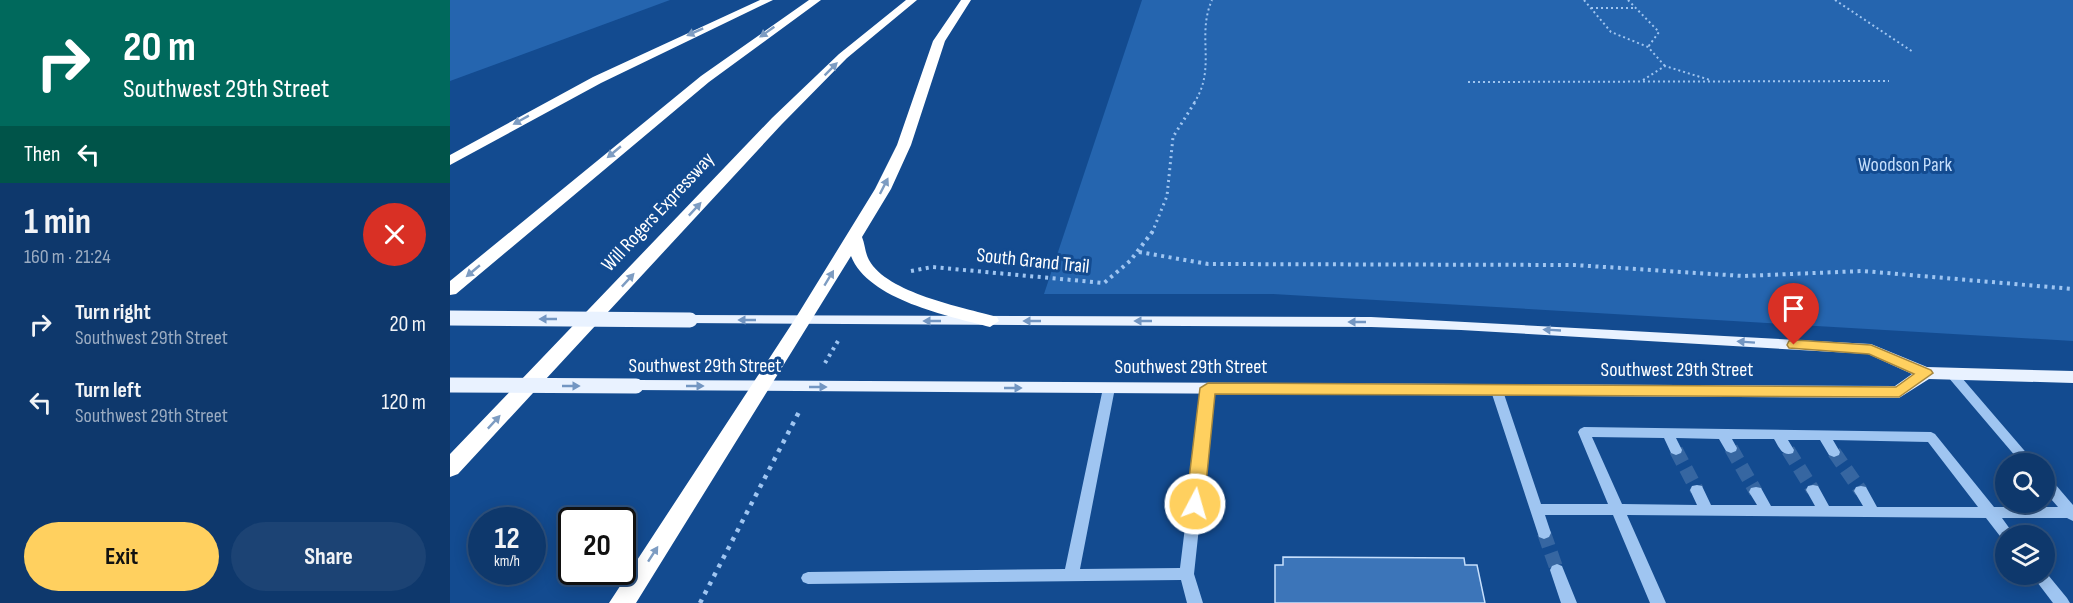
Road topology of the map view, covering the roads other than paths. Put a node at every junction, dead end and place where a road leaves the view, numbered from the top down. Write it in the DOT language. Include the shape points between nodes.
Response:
graph roads {
  1 [pos="768,0"];
  2 [pos="816,0"];
  3 [pos="912,0"];
  4 [pos="966,0"];
  5 [pos="450,161"];
  6 [pos="854,237"];
  7 [pos="450,290"];
  8 [pos="450,318"];
  9 [pos="804,320"];
  10 [pos="990,321"];
  11 [pos="1926,373"];
  12 [pos="1952,374"];
  13 [pos="2073,377"];
  14 [pos="450,385"];
  15 [pos="760,386"];
  16 [pos="1109,388"];
  17 [pos="1208,388"];
  18 [pos="1497,391"];
  19 [pos="1668,434"];
  20 [pos="1723,434"];
  21 [pos="1778,435"];
  22 [pos="1823,435"];
  23 [pos="1731,448"];
  24 [pos="1676,450"];
  25 [pos="1788,450"];
  26 [pos="1834,452"];
  27 [pos="2020,453"];
  28 [pos="450,468"];
  29 [pos="1696,490"];
  30 [pos="1813,490"];
  31 [pos="1861,491"];
  32 [pos="1756,492"];
  33 [pos="2055,494"];
  34 [pos="1537,509"];
  35 [pos="1619,510"];
  36 [pos="1766,510"];
  37 [pos="1707,511"];
  38 [pos="1825,511"];
  39 [pos="1873,511"];
  40 [pos="1990,513"];
  41 [pos="2072,514"];
  42 [pos="1999,525"];
  43 [pos="1544,533"];
  44 [pos="1557,570"];
  45 [pos="1187,574"];
  46 [pos="1071,575"];
  47 [pos="808,578"];
  48 [pos="2048,585"];
  49 [pos="622,603"];
  50 [pos="1195,603"];
  51 [pos="1569,603"];
  52 [pos="1658,603"];
  53 [pos="2062,603"];
  1 -- 5 [label="highway, one-way" via="597,80"];
  2 -- 7 [label="highway, one-way" via="705,78"];
  28 -- 3 [label="highway, Will Rogers Expressway, one-way" via="777,121 843,56"];
  6 -- 4 [label="highway, one-way" via="904,145 939,41"];
  9 -- 6 [label="highway, one-way"];
  6 -- 10 [label="highway" via="861,262 888,286"];
  9 -- 8 [label="main road, Southwest 29th Street, one-way, bridge"];
  10 -- 9 [label="main road, Southwest 29th Street, one-way"];
  9 -- 15 [label="highway"];
  11 -- 10 [label="main road, Southwest 29th Street, one-way" via="1871,349 1461,325"];
  11 -- 12 [label="main road, Southwest 29th Street"];
  11 -- 18 [label="main road, Southwest 29th Street" via="1899,392"];
  12 -- 13 [label="main road, Southwest 29th Street"];
  12 -- 27 [label="street"];
  14 -- 15 [label="main road, Southwest 29th Street, one-way, bridge"];
  15 -- 16 [label="main road, Southwest 29th Street, one-way"];
  49 -- 15 [label="highway, one-way"];
  16 -- 17 [label="main road, Southwest 29th Street"];
  16 -- 46 [label="street"];
  17 -- 18 [label="main road, Southwest 29th Street"];
  17 -- 45 [label="street"];
  18 -- 34 [label="street"];
  19 -- 20 [label="street"];
  19 -- 24 [label="street"];
  19 -- 35 [label="street" via="1584,432"];
  20 -- 21 [label="street"];
  20 -- 23 [label="street"];
  21 -- 22 [label="street"];
  21 -- 25 [label="street"];
  22 -- 26 [label="street"];
  22 -- 40 [label="street" via="1931,437"];
  29 -- 37 [label="street"];
  30 -- 38 [label="street"];
  31 -- 39 [label="street"];
  32 -- 36 [label="street"];
  33 -- 41 [label="street"];
  34 -- 35 [label="street"];
  34 -- 43 [label="street"];
  35 -- 37 [label="street"];
  35 -- 52 [label="street"];
  36 -- 37 [label="street"];
  36 -- 38 [label="street"];
  38 -- 39 [label="street"];
  39 -- 40 [label="street"];
  40 -- 41 [label="street"];
  40 -- 42 [label="street"];
  44 -- 51 [label="street"];
  45 -- 46 [label="street"];
  45 -- 50 [label="street"];
  46 -- 47 [label="street"];
  48 -- 53 [label="street"];
}
